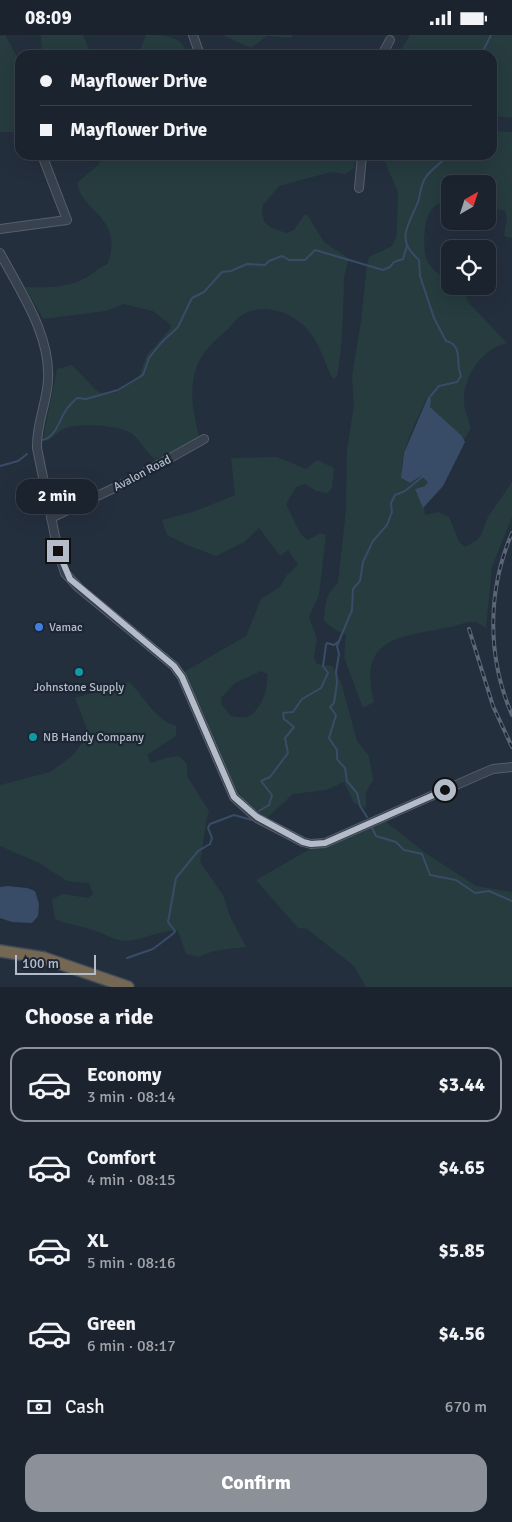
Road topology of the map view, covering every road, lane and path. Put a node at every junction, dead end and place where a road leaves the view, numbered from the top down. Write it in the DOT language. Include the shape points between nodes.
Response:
graph roads {
  1 [pos="193,35"];
  2 [pos="390,40"];
  3 [pos="198,50"];
  4 [pos="385,50"];
  5 [pos="44,160"];
  6 [pos="361,160"];
  7 [pos="358,188"];
  8 [pos="0,229"];
  9 [pos="0,253"];
  10 [pos="204,439"];
  11 [pos="51,518"];
  12 [pos="512,767"];
  13 [pos="0,951"];
  14 [pos="128,987"];
  1 -- 3 [label="street"];
  2 -- 4 [label="street"];
  5 -- 8 [label="street" via="67,220"];
  6 -- 7 [label="street"];
  9 -- 11 [label="street" via="32,313 47,354 48,381 37,437"];
  10 -- 11 [label="street, Avalon Road" via="131,480"];
  11 -- 12 [label="street" via="60,562 70,579 174,666 182,677 234,797 281,832 311,844 325,843 493,769"];
  13 -- 14 [label="highway" via="44,958"];
}
